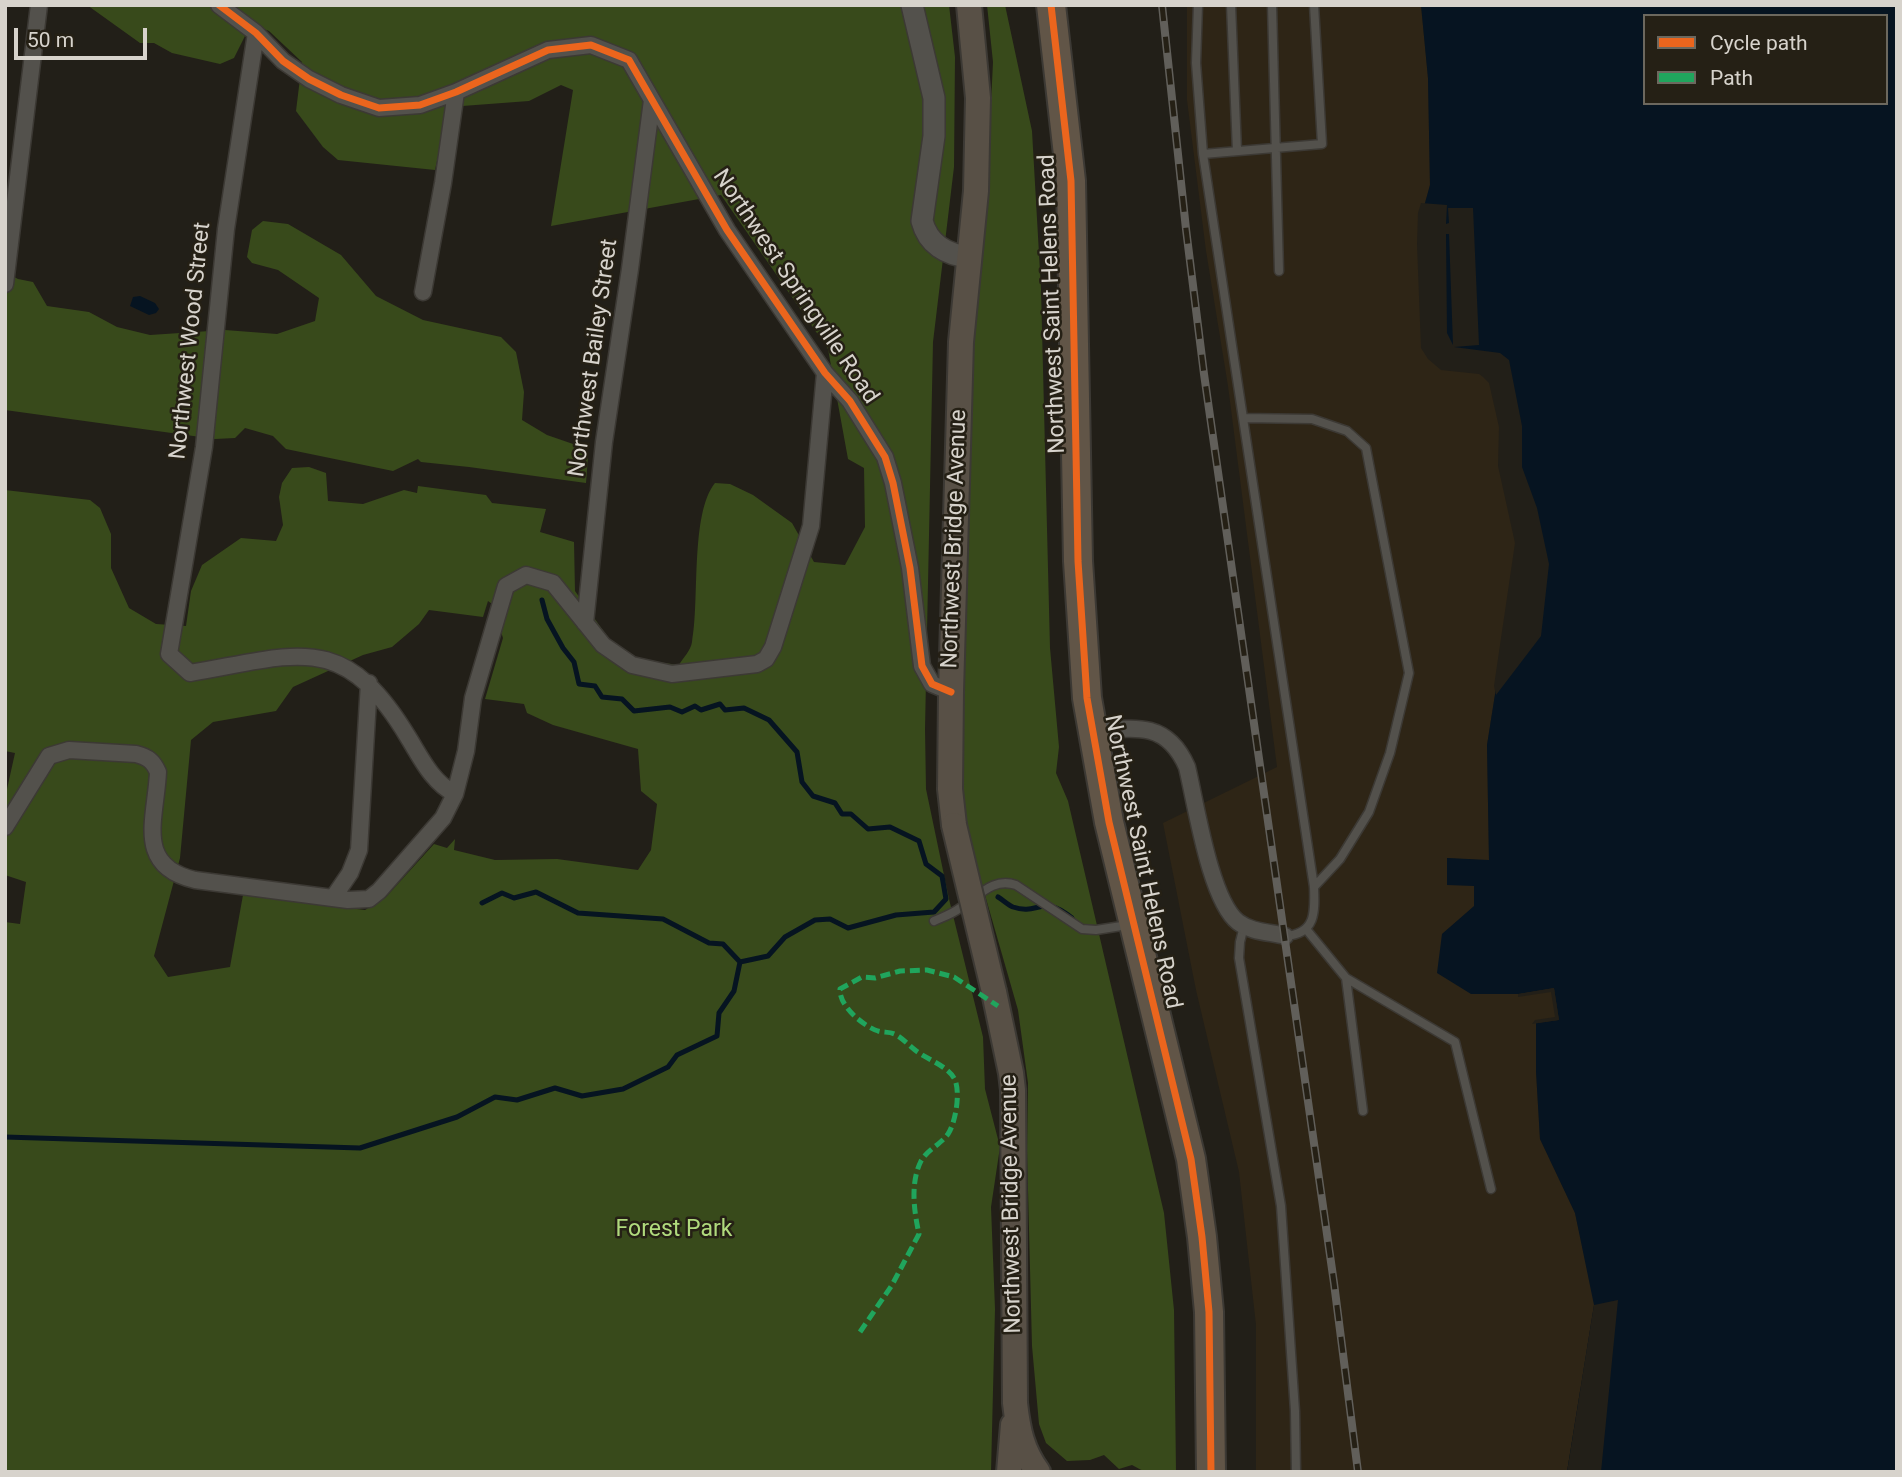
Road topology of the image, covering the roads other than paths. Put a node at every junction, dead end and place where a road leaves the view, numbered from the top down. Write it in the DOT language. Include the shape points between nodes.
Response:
graph roads {
  1 [pos="39,5"];
  2 [pos="219,5"];
  3 [pos="912,5"];
  4 [pos="969,5"];
  5 [pos="1051,5"];
  6 [pos="1198,5"];
  7 [pos="1231,5"];
  8 [pos="1272,5"];
  9 [pos="1314,5"];
  10 [pos="256,33"];
  11 [pos="456,92"];
  12 [pos="652,100"];
  13 [pos="1276,149"];
  14 [pos="1237,151"];
  15 [pos="1203,154"];
  16 [pos="970,257"];
  17 [pos="1279,271"];
  18 [pos="5,284"];
  19 [pos="423,292"];
  20 [pos="825,373"];
  21 [pos="1243,418"];
  22 [pos="585,623"];
  23 [pos="369,683"];
  24 [pos="951,692"];
  25 [pos="1092,732"];
  26 [pos="455,794"];
  27 [pos="5,827"];
  28 [pos="1314,887"];
  29 [pos="333,898"];
  30 [pos="934,921"];
  31 [pos="1135,925"];
  32 [pos="1244,926"];
  33 [pos="1306,929"];
  34 [pos="1285,936"];
  35 [pos="1346,978"];
  36 [pos="1363,1111"];
  37 [pos="1491,1189"];
  38 [pos="1015,1403"];
  39 [pos="1009,1472"];
  40 [pos="1038,1472"];
  41 [pos="1211,1472"];
  42 [pos="1296,1472"];
  1 -- 18 [label="street"];
  2 -- 10 [label="street, Northwest Springville Road"];
  3 -- 16 [label="main road" via="934,98 934,136 922,221 933,243 953,256"];
  4 -- 16 [label="main road, Northwest Bridge Avenue" via="978,98"];
  5 -- 25 [label="highway, Northwest Saint Helens Road" via="1071,181 1078,561"];
  6 -- 15 [label="lane" via="1196,63"];
  7 -- 14 [label="lane"];
  8 -- 13 [label="lane"];
  9 -- 13 [label="lane" via="1322,144"];
  10 -- 11 [label="street, Northwest Springville Road" via="309,79 379,108 420,106"];
  10 -- 23 [label="street, Northwest Wood Street" via="226,229 204,447 169,653 190,673 290,656 313,657 343,665"];
  11 -- 12 [label="street, Northwest Springville Road" via="548,50 591,45 629,60"];
  11 -- 19 [label="street"];
  12 -- 20 [label="street, Northwest Springville Road" via="727,230"];
  12 -- 22 [label="street, Northwest Bailey Street" via="604,442"];
  13 -- 14 [label="lane"];
  13 -- 17 [label="lane"];
  14 -- 15 [label="lane"];
  15 -- 21 [label="lane"];
  16 -- 24 [label="main road, Northwest Bridge Avenue" via="961,342"];
  20 -- 22 [label="street" via="811,526 774,647 766,659 757,664 672,674 632,665 603,645"];
  20 -- 24 [label="street, Northwest Springville Road" via="850,401 885,457 910,568 922,666 932,684"];
  21 -- 28 [label="lane"];
  21 -- 28 [label="lane" via="1312,419 1347,431 1366,448 1409,673 1391,753 1369,812 1340,859"];
  22 -- 26 [label="street" via="553,583 526,575 506,586 473,698"];
  23 -- 26 [label="street" via="395,714 430,774"];
  23 -- 29 [label="street" via="359,850"];
  24 -- 38 [label="main road, Northwest Bridge Avenue, bridge" via="954,825 1013,1090"];
  25 -- 31 [label="highway, Northwest Saint Helens Road"];
  25 -- 32 [label="street" via="1153,731 1181,754 1214,881 1231,915"];
  26 -- 29 [label="street" via="443,818 379,891 369,899"];
  27 -- 29 [label="street" via="50,756 69,750 136,754 154,763 158,772 152,840 166,868 195,880"];
  28 -- 33 [label="lane" via="1314,912"];
  30 -- 31 [label="lane" via="1001,882 1016,885 1082,929"];
  31 -- 41 [label="highway, Northwest Saint Helens Road" via="1191,1159 1202,1237 1209,1312"];
  32 -- 34 [label="street"];
  32 -- 42 [label="lane" via="1240,958 1281,1206"];
  33 -- 34 [label="lane"];
  33 -- 35 [label="lane"];
  35 -- 36 [label="lane"];
  35 -- 37 [label="lane" via="1455,1042"];
  38 -- 39 [label="main road, Northwest Bridge Avenue"];
  38 -- 40 [label="main road, Northwest Bridge Avenue" via="1019,1434"];
}
